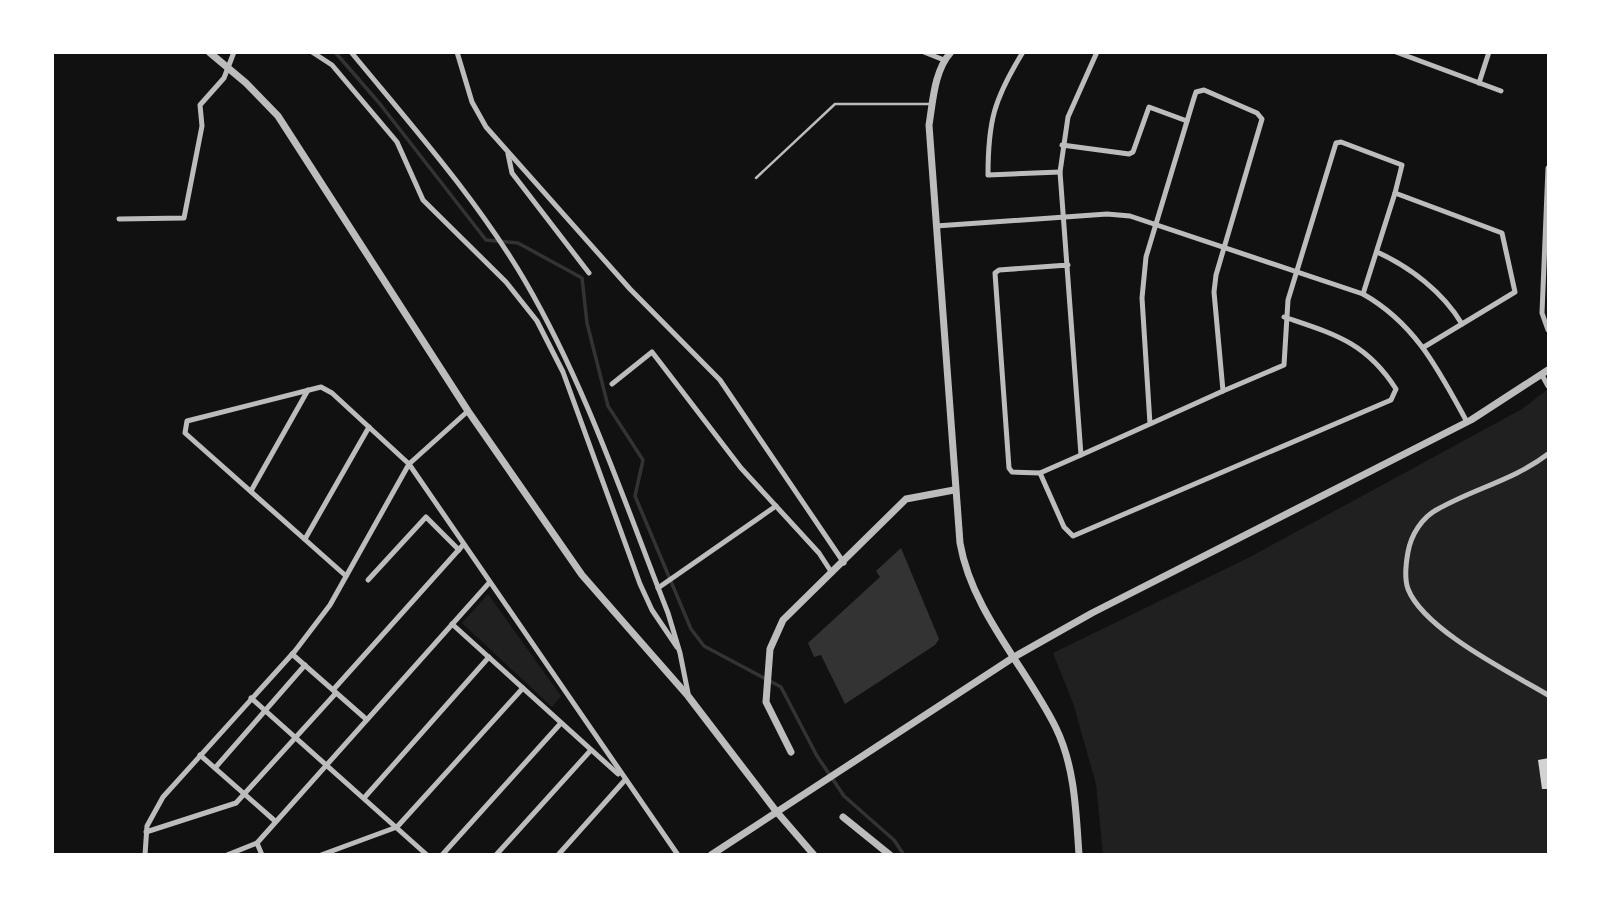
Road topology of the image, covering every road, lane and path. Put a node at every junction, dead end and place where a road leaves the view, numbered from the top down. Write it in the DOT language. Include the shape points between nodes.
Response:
graph roads {
  1 [pos="209,52"];
  2 [pos="234,52"];
  3 [pos="312,52"];
  4 [pos="351,52"];
  5 [pos="457,52"];
  6 [pos="924,52"];
  7 [pos="951,52"];
  8 [pos="1023,52"];
  9 [pos="1097,52"];
  10 [pos="1396,52"];
  11 [pos="1489,52"];
  12 [pos="1414,56"];
  13 [pos="944,60"];
  14 [pos="228,68"];
  15 [pos="1479,83"];
  16 [pos="1500,91"];
  17 [pos="932,104"];
  18 [pos="1187,121"];
  19 [pos="1062,145"];
  20 [pos="508,151"];
  21 [pos="1549,169"];
  22 [pos="1060,172"];
  23 [pos="756,178"];
  24 [pos="1395,193"];
  25 [pos="1064,217"];
  26 [pos="119,219"];
  27 [pos="1156,223"];
  28 [pos="936,226"];
  29 [pos="1225,247"];
  30 [pos="1377,253"];
  31 [pos="1068,265"];
  32 [pos="1297,271"];
  33 [pos="590,273"];
  34 [pos="1363,294"];
  35 [pos="1284,317"];
  36 [pos="1462,324"];
  37 [pos="1549,330"];
  38 [pos="1424,347"];
  39 [pos="1545,372"];
  40 [pos="612,383"];
  41 [pos="1549,386"];
  42 [pos="308,390"];
  43 [pos="1223,391"];
  44 [pos="468,411"];
  45 [pos="1467,422"];
  46 [pos="1150,424"];
  47 [pos="369,427"];
  48 [pos="1549,454"];
  49 [pos="1081,455"];
  50 [pos="409,464"];
  51 [pos="1040,473"];
  52 [pos="954,490"];
  53 [pos="251,491"];
  54 [pos="776,506"];
  55 [pos="305,539"];
  56 [pos="461,547"];
  57 [pos="844,563"];
  58 [pos="832,573"];
  59 [pos="346,576"];
  60 [pos="368,580"];
  61 [pos="489,583"];
  62 [pos="658,588"];
  63 [pos="452,624"];
  64 [pos="680,653"];
  65 [pos="292,654"];
  66 [pos="489,657"];
  67 [pos="1014,657"];
  68 [pos="304,665"];
  69 [pos="523,688"];
  70 [pos="335,691"];
  71 [pos="1549,695"];
  72 [pos="688,696"];
  73 [pos="251,698"];
  74 [pos="265,710"];
  75 [pos="366,719"];
  76 [pos="561,723"];
  77 [pos="295,737"];
  78 [pos="591,750"];
  79 [pos="791,752"];
  80 [pos="200,755"];
  81 [pos="326,763"];
  82 [pos="215,768"];
  83 [pos="625,780"];
  84 [pos="245,794"];
  85 [pos="364,798"];
  86 [pos="776,811"];
  87 [pos="843,817"];
  88 [pos="275,821"];
  89 [pos="397,827"];
  90 [pos="146,832"];
  91 [pos="257,843"];
  92 [pos="145,855"];
  93 [pos="227,855"];
  94 [pos="262,855"];
  95 [pos="321,855"];
  96 [pos="427,855"];
  97 [pos="442,855"];
  98 [pos="496,855"];
  99 [pos="558,855"];
  100 [pos="678,855"];
  101 [pos="711,855"];
  102 [pos="814,855"];
  103 [pos="890,855"];
  104 [pos="1079,855"];
  1 -- 14 [label="street"];
  2 -- 14 [label="street"];
  3 -- 64 [label="street" via="332,65 397,142 423,200 506,282 537,321 563,373 640,584"];
  4 -- 62 [label="street" via="488,223 524,280 566,357"];
  5 -- 20 [label="street" via="472,102 486,127"];
  6 -- 13 [label="street"];
  7 -- 13 [label="street"];
  8 -- 22 [label="street" via="994,108 988,134 988,175"];
  9 -- 19 [label="street" via="1068,117"];
  10 -- 12 [label="street"];
  11 -- 15 [label="street"];
  12 -- 15 [label="street"];
  13 -- 17 [label="street"];
  14 -- 26 [label="street" via="200,105 202,126 184,218"];
  14 -- 44 [label="street" via="278,116"];
  15 -- 16 [label="street"];
  17 -- 23 [label="lane" via="835,104"];
  17 -- 28 [label="street" via="929,125"];
  18 -- 19 [label="street" via="1149,107 1129,154"];
  18 -- 27 [label="street"];
  18 -- 29 [label="street" via="1200,89 1262,119"];
  19 -- 22 [label="street"];
  20 -- 33 [label="street" via="512,173"];
  20 -- 57 [label="street" via="621,279 720,380"];
  21 -- 37 [label="street" via="1542,313"];
  22 -- 25 [label="street"];
  24 -- 30 [label="street"];
  24 -- 32 [label="street" via="1404,169 1399,162 1336,143"];
  24 -- 36 [label="street" via="1505,236 1514,292"];
  25 -- 27 [label="street" via="1107,214"];
  25 -- 28 [label="street"];
  25 -- 31 [label="street"];
  27 -- 29 [label="street"];
  27 -- 46 [label="street" via="1146,257 1142,298"];
  28 -- 52 [label="street"];
  29 -- 32 [label="street"];
  29 -- 43 [label="street" via="1214,292"];
  30 -- 34 [label="street"];
  30 -- 36 [label="street" via="1415,275 1443,299"];
  31 -- 49 [label="street"];
  31 -- 51 [label="street" via="995,273 1009,468"];
  32 -- 34 [label="street"];
  32 -- 35 [label="street"];
  34 -- 38 [label="street" via="1402,320"];
  35 -- 43 [label="street" via="1284,365"];
  35 -- 51 [label="street" via="1364,350 1395,389 1391,400 1073,536 1064,527"];
  36 -- 38 [label="street"];
  38 -- 45 [label="street"];
  39 -- 41 [label="street"];
  39 -- 45 [label="street"];
  40 -- 54 [label="street" via="652,352"];
  42 -- 47 [label="street" via="321,387 332,393"];
  42 -- 53 [label="street"];
  42 -- 53 [label="street" via="187,421 185,433"];
  43 -- 46 [label="street"];
  44 -- 50 [label="street"];
  44 -- 72 [label="street" via="582,575"];
  45 -- 67 [label="street"];
  46 -- 49 [label="street"];
  47 -- 50 [label="street"];
  47 -- 55 [label="street"];
  48 -- 71 [label="street" via="1526,471 1425,519 1411,540 1406,570 1408,587 1426,615 1489,661"];
  49 -- 51 [label="street"];
  50 -- 56 [label="street"];
  50 -- 59 [label="street"];
  52 -- 57 [label="street" via="906,499"];
  52 -- 67 [label="street" via="970,581"];
  53 -- 55 [label="street"];
  54 -- 58 [label="street"];
  54 -- 62 [label="street"];
  55 -- 59 [label="street"];
  56 -- 60 [label="street" via="426,517"];
  56 -- 61 [label="street"];
  56 -- 70 [label="street"];
  57 -- 58 [label="street"];
  58 -- 79 [label="street" via="783,620 770,649 766,702"];
  59 -- 65 [label="street" via="330,606"];
  61 -- 63 [label="street"];
  61 -- 83 [label="street"];
  62 -- 64 [label="street"];
  63 -- 66 [label="street"];
  63 -- 75 [label="street"];
  64 -- 72 [label="street"];
  65 -- 68 [label="street"];
  65 -- 73 [label="street"];
  66 -- 69 [label="street"];
  66 -- 85 [label="street"];
  67 -- 86 [label="street"];
  67 -- 104 [label="street" via="1065,754"];
  68 -- 70 [label="street"];
  68 -- 74 [label="street"];
  69 -- 76 [label="street"];
  69 -- 89 [label="street"];
  70 -- 75 [label="street"];
  70 -- 77 [label="street"];
  72 -- 86 [label="street"];
  73 -- 74 [label="street"];
  73 -- 80 [label="street"];
  74 -- 77 [label="street"];
  74 -- 82 [label="street"];
  75 -- 81 [label="street"];
  76 -- 78 [label="street"];
  76 -- 97 [label="street"];
  77 -- 81 [label="street"];
  77 -- 84 [label="street"];
  78 -- 83 [label="street"];
  78 -- 98 [label="street"];
  80 -- 82 [label="street"];
  80 -- 90 [label="street" via="163,797"];
  81 -- 85 [label="street"];
  81 -- 88 [label="street"];
  82 -- 84 [label="street"];
  83 -- 99 [label="street"];
  83 -- 100 [label="street"];
  84 -- 88 [label="street"];
  84 -- 90 [label="street" via="236,803"];
  85 -- 89 [label="street"];
  86 -- 101 [label="street"];
  86 -- 102 [label="street"];
  87 -- 103 [label="street"];
  88 -- 91 [label="street"];
  89 -- 95 [label="street"];
  89 -- 96 [label="street"];
  90 -- 92 [label="street"];
  91 -- 93 [label="street"];
  91 -- 94 [label="street"];
}
